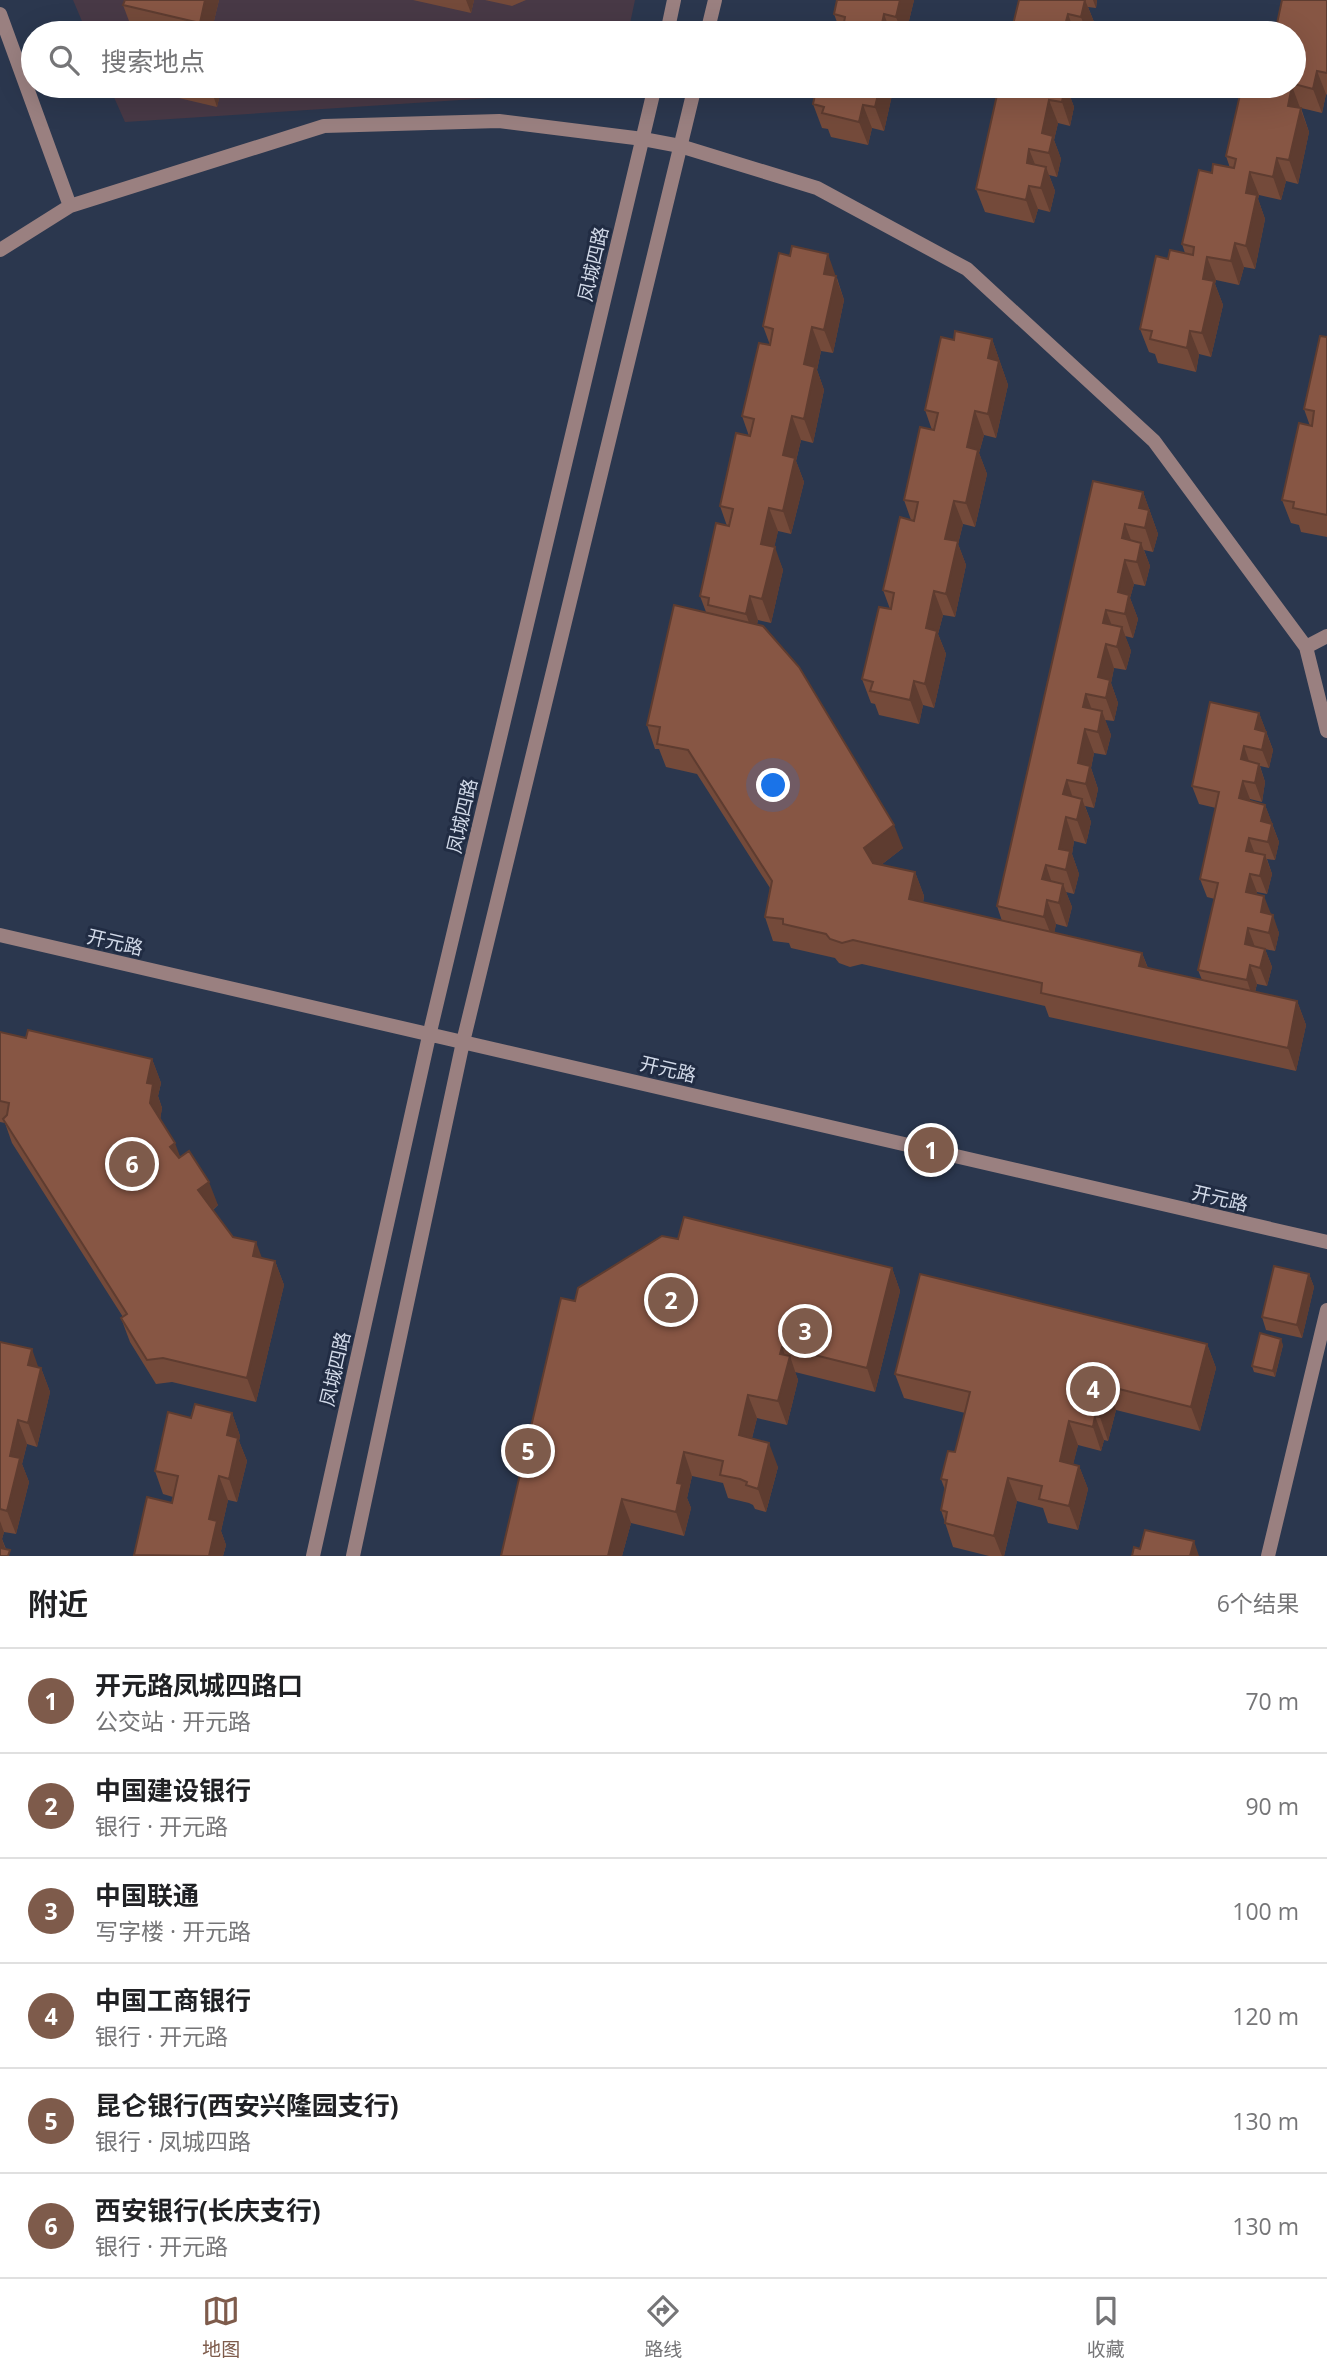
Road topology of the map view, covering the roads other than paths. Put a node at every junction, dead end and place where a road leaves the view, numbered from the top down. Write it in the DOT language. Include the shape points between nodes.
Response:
graph roads {
  1 [pos="674,0"];
  2 [pos="715,0"];
  3 [pos="0,14"];
  4 [pos="670,21"];
  5 [pos="710,21"];
  6 [pos="21,72"];
  7 [pos="31,98"];
  8 [pos="652,98"];
  9 [pos="692,98"];
  10 [pos="643,139"];
  11 [pos="680,146"];
  12 [pos="70,206"];
  13 [pos="0,250"];
  14 [pos="1327,636"];
  15 [pos="1306,647"];
  16 [pos="1327,731"];
  17 [pos="0,935"];
  18 [pos="429,1035"];
  19 [pos="463,1042"];
  20 [pos="1327,1242"];
  21 [pos="1327,1310"];
  22 [pos="313,1556"];
  23 [pos="353,1556"];
  24 [pos="1268,1556"];
  1 -- 4 [label="street"];
  2 -- 5 [label="street"];
  3 -- 6 [label="street"];
  7 -- 12 [label="street"];
  8 -- 10 [label="street, 凤城四路"];
  9 -- 11 [label="street"];
  10 -- 11 [label="street"];
  10 -- 12 [label="street" via="499,121 324,126"];
  10 -- 18 [label="street, 凤城四路"];
  11 -- 15 [label="street" via="817,188 967,269 1154,441"];
  11 -- 19 [label="street"];
  12 -- 13 [label="street"];
  14 -- 15 [label="street"];
  15 -- 16 [label="street"];
  17 -- 18 [label="street, 开元路"];
  18 -- 19 [label="street, 开元路"];
  18 -- 22 [label="street, 凤城四路"];
  19 -- 20 [label="street, 开元路"];
  19 -- 23 [label="street"];
  21 -- 24 [label="street"];
}
